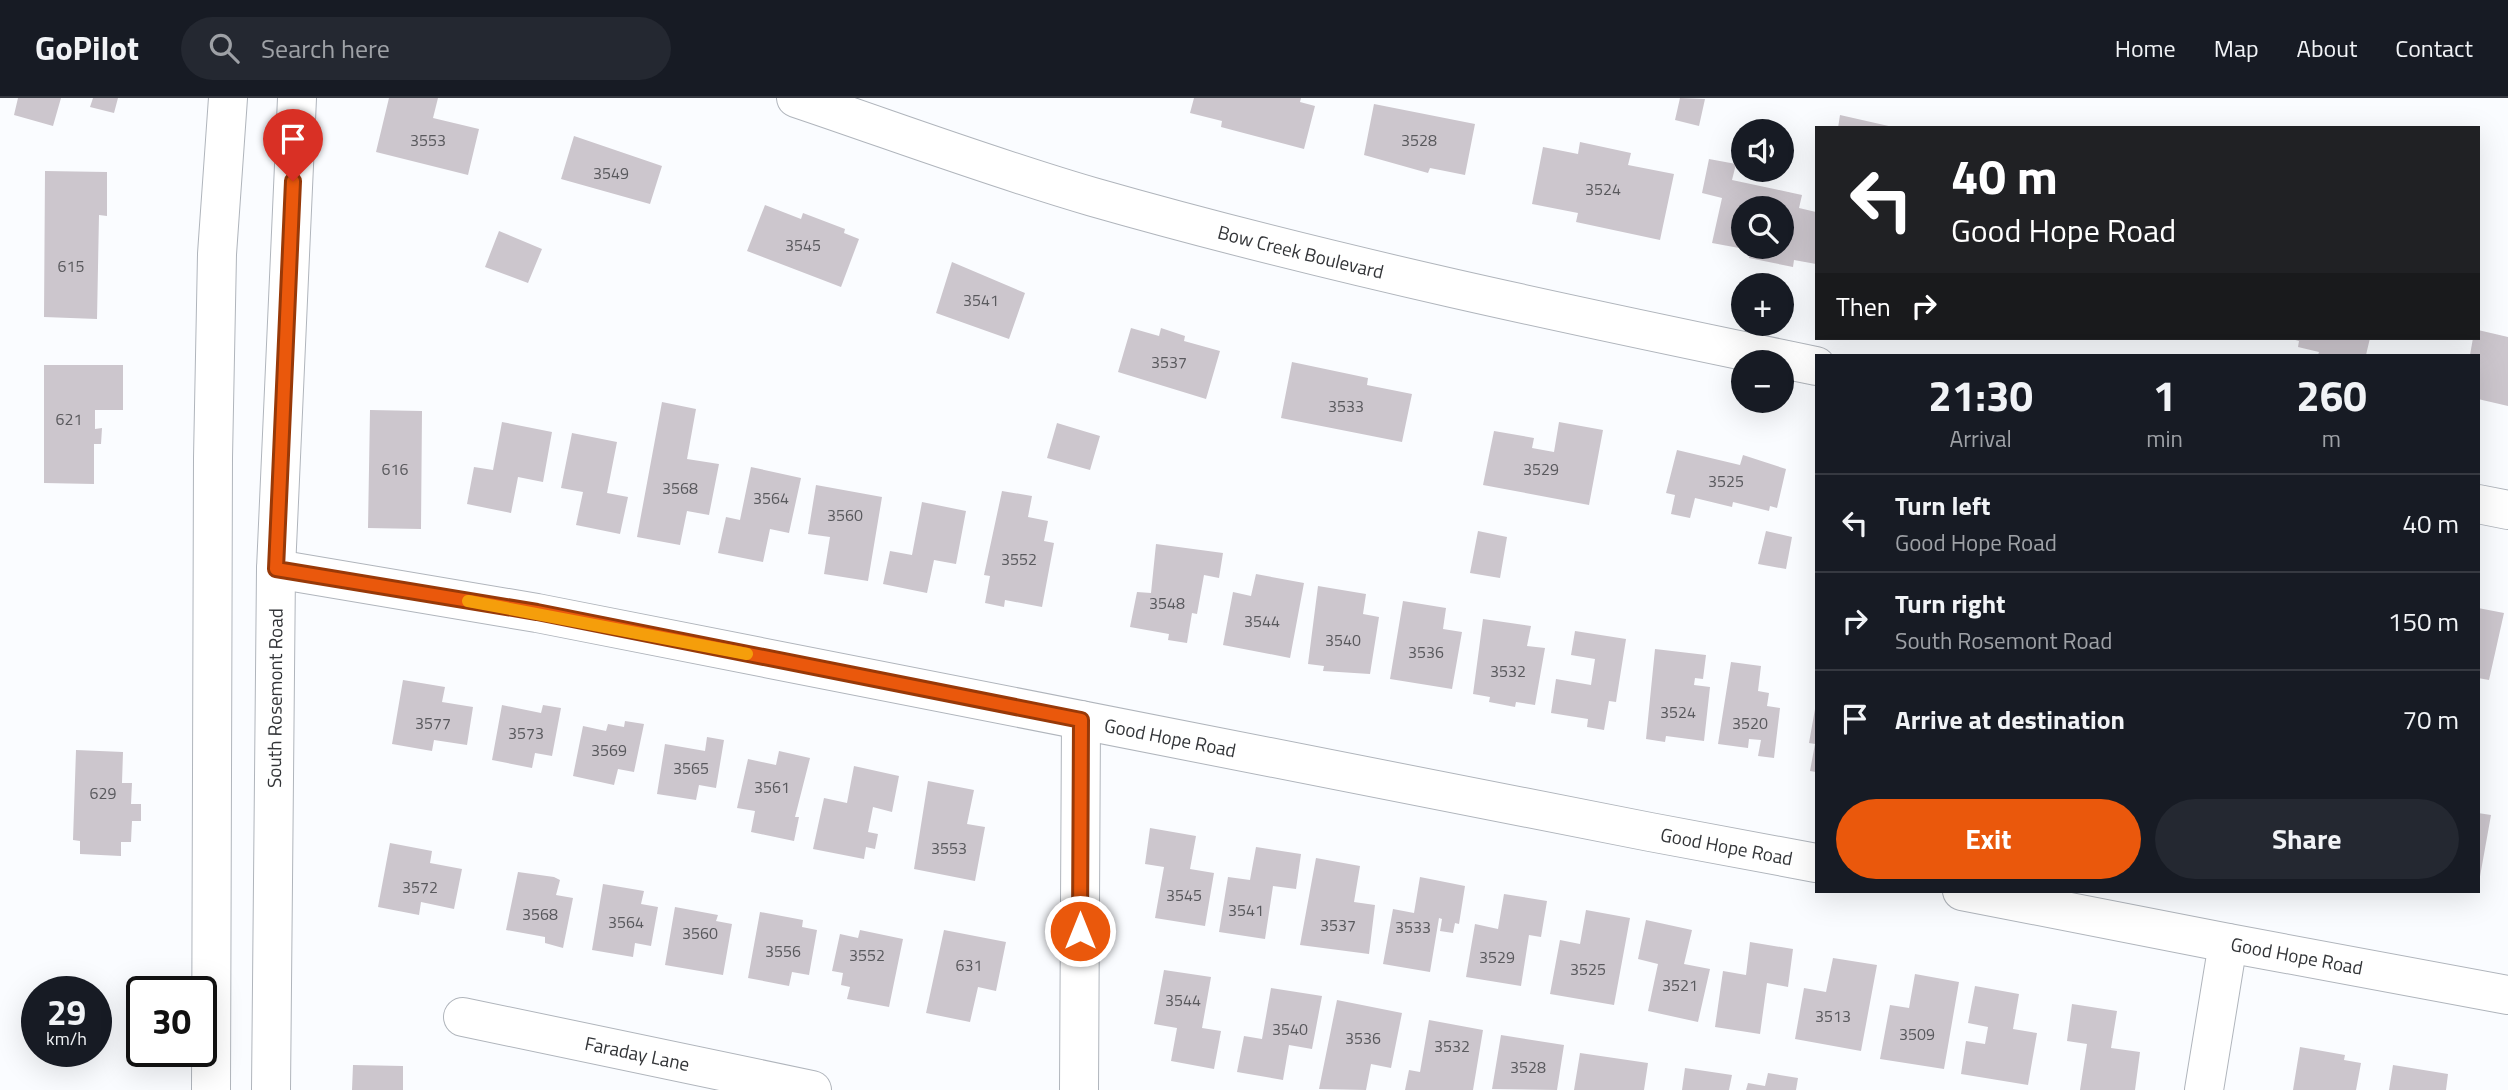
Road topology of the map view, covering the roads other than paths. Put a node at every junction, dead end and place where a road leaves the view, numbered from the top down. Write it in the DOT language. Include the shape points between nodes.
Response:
graph roads {
  1 [pos="228,98"];
  2 [pos="297,98"];
  3 [pos="796,98"];
  4 [pos="1815,366"];
  5 [pos="2480,504"];
  6 [pos="2508,510"];
  7 [pos="276,569"];
  8 [pos="1081,720"];
  9 [pos="1815,863"];
  10 [pos="1972,893"];
  11 [pos="2228,943"];
  12 [pos="2508,995"];
  13 [pos="463,1017"];
  14 [pos="211,1090"];
  15 [pos="271,1090"];
  16 [pos="812,1090"];
  17 [pos="1079,1090"];
  18 [pos="2204,1090"];
  1 -- 14 [label="street" via="217,254 213,458"];
  2 -- 7 [label="street, South Rosemont Road"];
  3 -- 4 [label="street, Bow Creek Boulevard" via="1091,196 1226,233 1415,281"];
  5 -- 6 [label="street"];
  7 -- 8 [label="street, Good Hope Road" via="537,612"];
  7 -- 15 [label="street, South Rosemont Road"];
  8 -- 9 [label="street, Good Hope Road"];
  8 -- 17 [label="street"];
  10 -- 11 [label="street, Good Hope Road"];
  11 -- 12 [label="street, Good Hope Road"];
  11 -- 18 [label="street"];
  13 -- 16 [label="street, Faraday Lane"];
}
